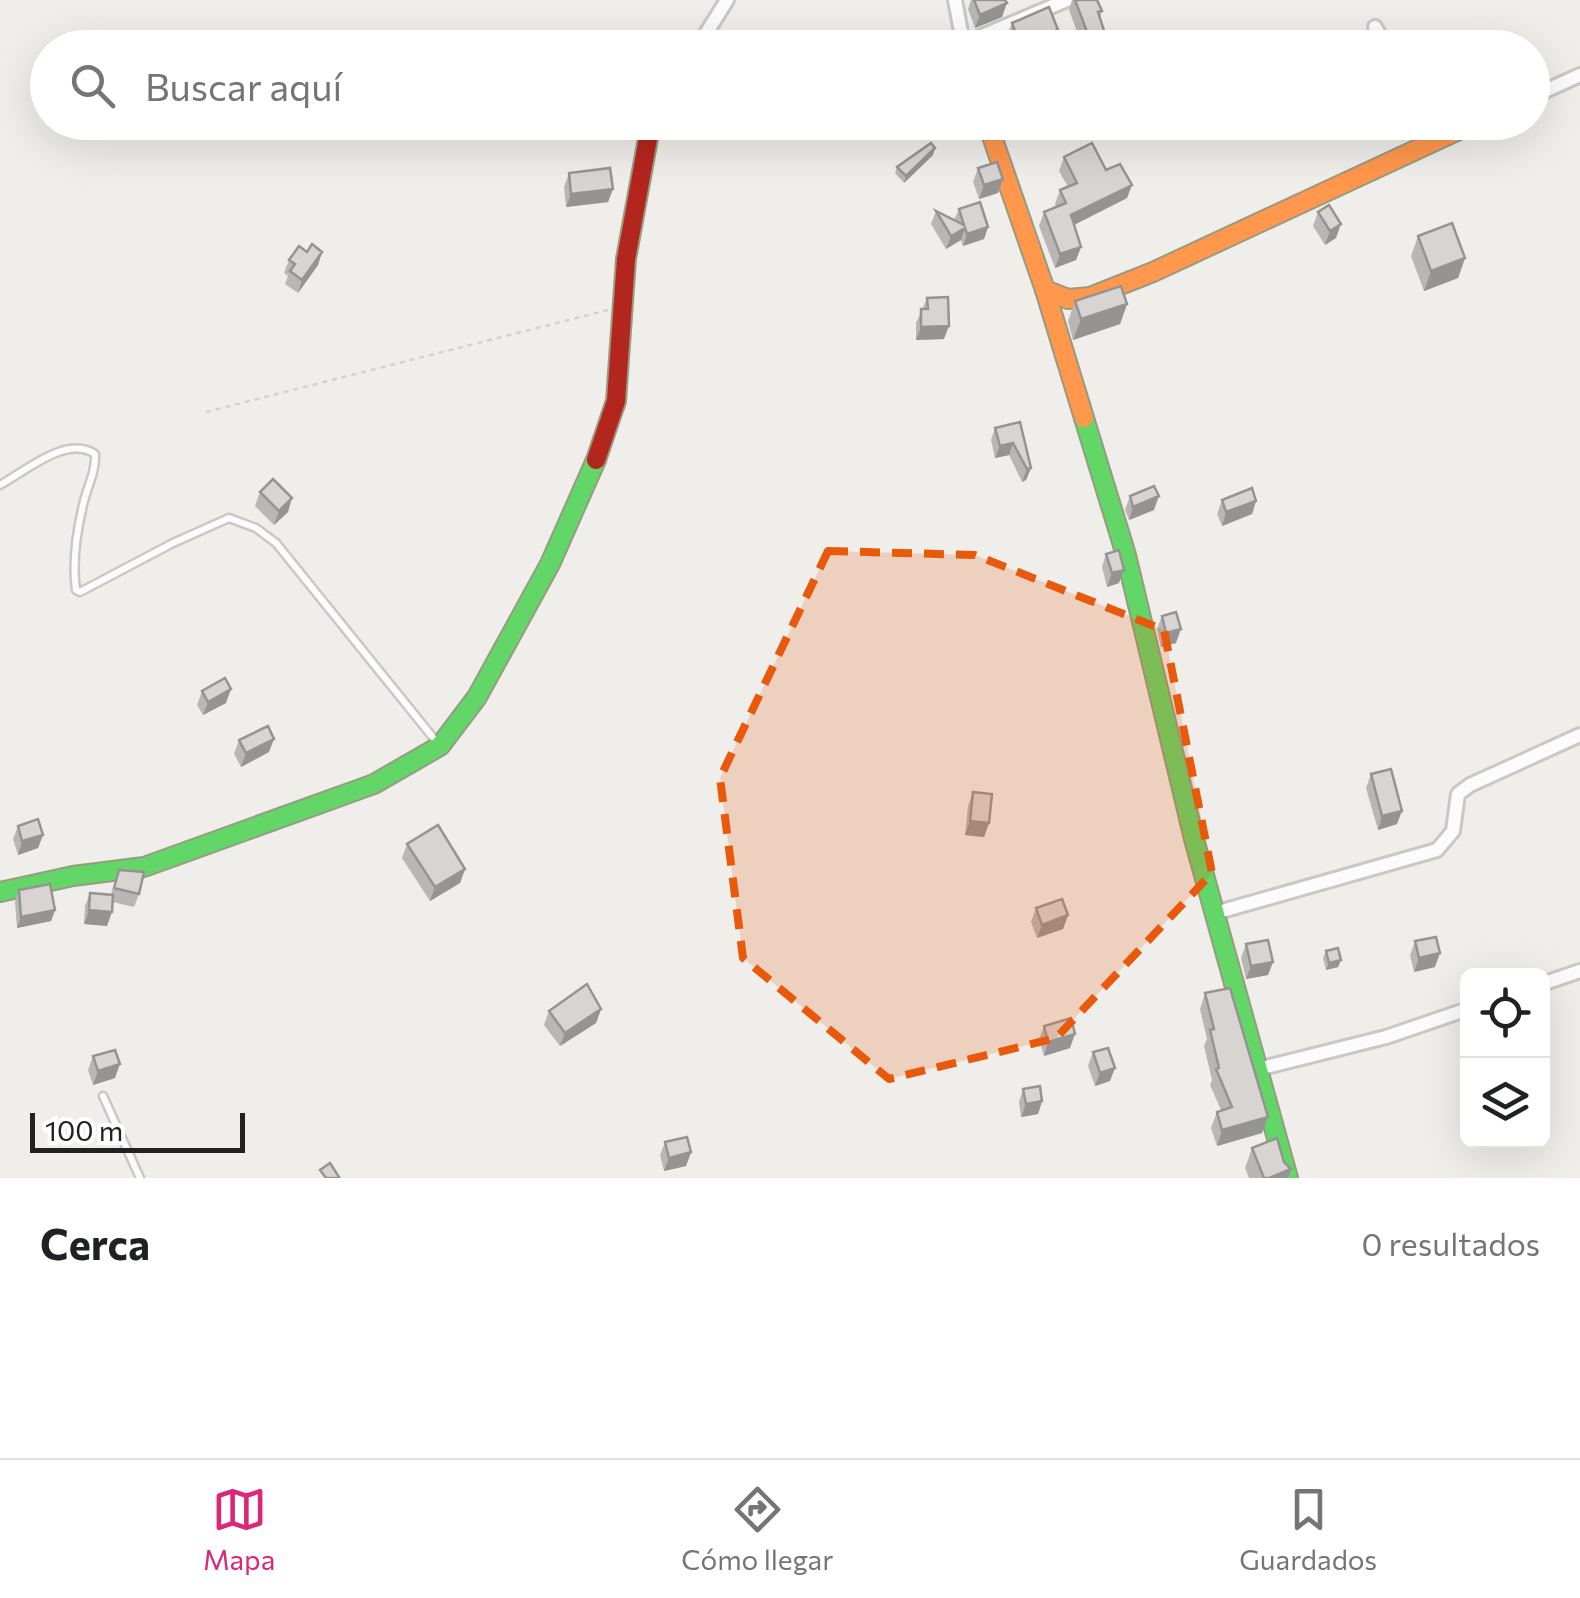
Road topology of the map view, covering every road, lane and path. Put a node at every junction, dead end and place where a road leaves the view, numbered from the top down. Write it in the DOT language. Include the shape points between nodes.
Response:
graph roads {
  1 [pos="727,0"];
  2 [pos="955,0"];
  3 [pos="1066,0"];
  4 [pos="1375,27"];
  5 [pos="708,30"];
  6 [pos="960,30"];
  7 [pos="999,30"];
  8 [pos="1377,30"];
  9 [pos="1580,74"];
  10 [pos="1550,88"];
  11 [pos="648,140"];
  12 [pos="993,140"];
  13 [pos="1417,140"];
  14 [pos="1045,290"];
  15 [pos="624,306"];
  16 [pos="206,412"];
  17 [pos="0,485"];
  18 [pos="1580,736"];
  19 [pos="440,746"];
  20 [pos="0,892"];
  21 [pos="1215,914"];
  22 [pos="1580,972"];
  23 [pos="1550,981"];
  24 [pos="1460,1012"];
  25 [pos="1258,1070"];
  26 [pos="103,1096"];
  27 [pos="140,1178"];
  28 [pos="1288,1178"];
  1 -- 5 [label="street"];
  2 -- 6 [label="street"];
  3 -- 7 [label="street"];
  4 -- 8 [label="street"];
  9 -- 10 [label="street"];
  11 -- 15 [label="street"];
  12 -- 14 [label="street"];
  13 -- 14 [label="street" via="1153,272 1090,297 1068,299"];
  14 -- 21 [label="street" via="1126,555"];
  15 -- 16 [label="path"];
  15 -- 19 [label="street" via="616,401 596,464 477,697"];
  17 -- 19 [label="lane" via="70,446 95,454 77,541 74,582 80,592 229,518 256,528 276,542"];
  18 -- 21 [label="street" via="1458,794 1453,831 1438,850"];
  19 -- 20 [label="street" via="374,784 144,867"];
  21 -- 25 [label="street"];
  22 -- 23 [label="street"];
  24 -- 25 [label="street"];
  25 -- 28 [label="street"];
  26 -- 27 [label="lane"];
}
